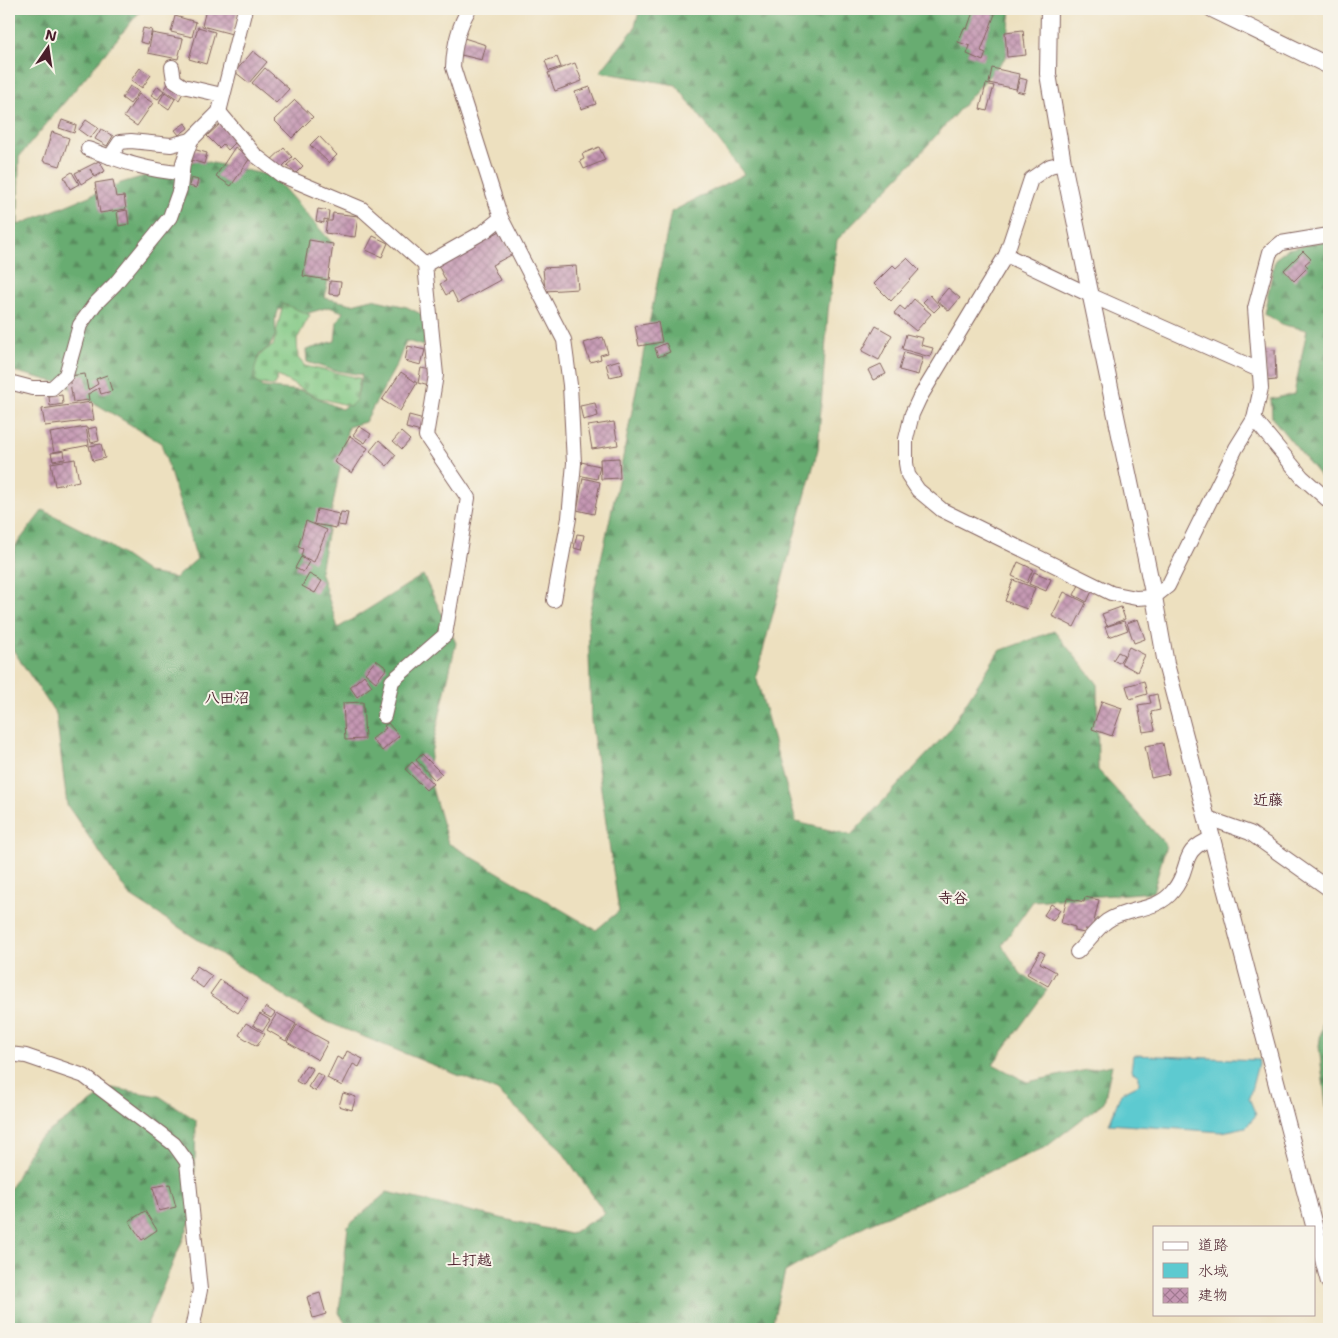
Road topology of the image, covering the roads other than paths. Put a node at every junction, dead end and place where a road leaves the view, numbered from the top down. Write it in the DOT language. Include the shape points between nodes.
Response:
graph roads {
  1 [pos="245,9"];
  2 [pos="468,9"];
  3 [pos="1049,9"];
  4 [pos="1212,9"];
  5 [pos="1329,66"];
  6 [pos="172,67"];
  7 [pos="222,95"];
  8 [pos="219,112"];
  9 [pos="191,140"];
  10 [pos="88,149"];
  11 [pos="110,157"];
  12 [pos="1063,163"];
  13 [pos="182,173"];
  14 [pos="501,218"];
  15 [pos="1329,234"];
  16 [pos="1006,255"];
  17 [pos="425,265"];
  18 [pos="1092,296"];
  19 [pos="1259,370"];
  20 [pos="9,382"];
  21 [pos="1254,419"];
  22 [pos="1329,501"];
  23 [pos="1154,597"];
  24 [pos="554,600"];
  25 [pos="384,716"];
  26 [pos="1208,818"];
  27 [pos="1213,838"];
  28 [pos="1329,889"];
  29 [pos="1077,952"];
  30 [pos="9,1054"];
  31 [pos="1314,1226"];
  32 [pos="1316,1232"];
  33 [pos="1329,1282"];
  34 [pos="192,1329"];
  1 -- 7 [label="street"];
  2 -- 14 [label="street" via="460,24 453,66"];
  3 -- 12 [label="street" via="1048,74"];
  4 -- 5 [label="street"];
  6 -- 7 [label="street" via="174,80 183,86"];
  7 -- 8 [label="street"];
  8 -- 9 [label="street"];
  8 -- 17 [label="street" via="255,155 280,175 362,209"];
  9 -- 11 [label="street" via="171,145 120,142"];
  9 -- 13 [label="street" via="182,162"];
  10 -- 11 [label="street"];
  11 -- 13 [label="street" via="156,170"];
  12 -- 16 [label="street" via="1050,166 1030,179"];
  12 -- 18 [label="street"];
  13 -- 20 [label="street" via="170,217 80,325 66,375 52,388 32,388"];
  14 -- 17 [label="street" via="485,231"];
  14 -- 24 [label="street" via="564,340 574,463 569,518"];
  15 -- 19 [label="street" via="1281,244 1270,252 1255,308"];
  16 -- 18 [label="street"];
  16 -- 23 [label="street" via="919,399 906,439 908,475 918,490 942,510 1111,593 1136,598"];
  17 -- 25 [label="street" via="436,375 426,436 468,498 445,635 392,681"];
  18 -- 19 [label="street"];
  18 -- 23 [label="street"];
  19 -- 21 [label="street" via="1261,388"];
  21 -- 22 [label="street" via="1302,477"];
  21 -- 23 [label="street" via="1236,448 1168,586"];
  23 -- 26 [label="street" via="1166,664"];
  26 -- 27 [label="street"];
  26 -- 28 [label="street" via="1250,833"];
  27 -- 29 [label="street" via="1197,843 1174,891 1163,901 1106,922"];
  27 -- 31 [label="street"];
  30 -- 34 [label="street" via="26,1056 84,1076 174,1144 187,1162 200,1290"];
  32 -- 33 [label="street"];
}
